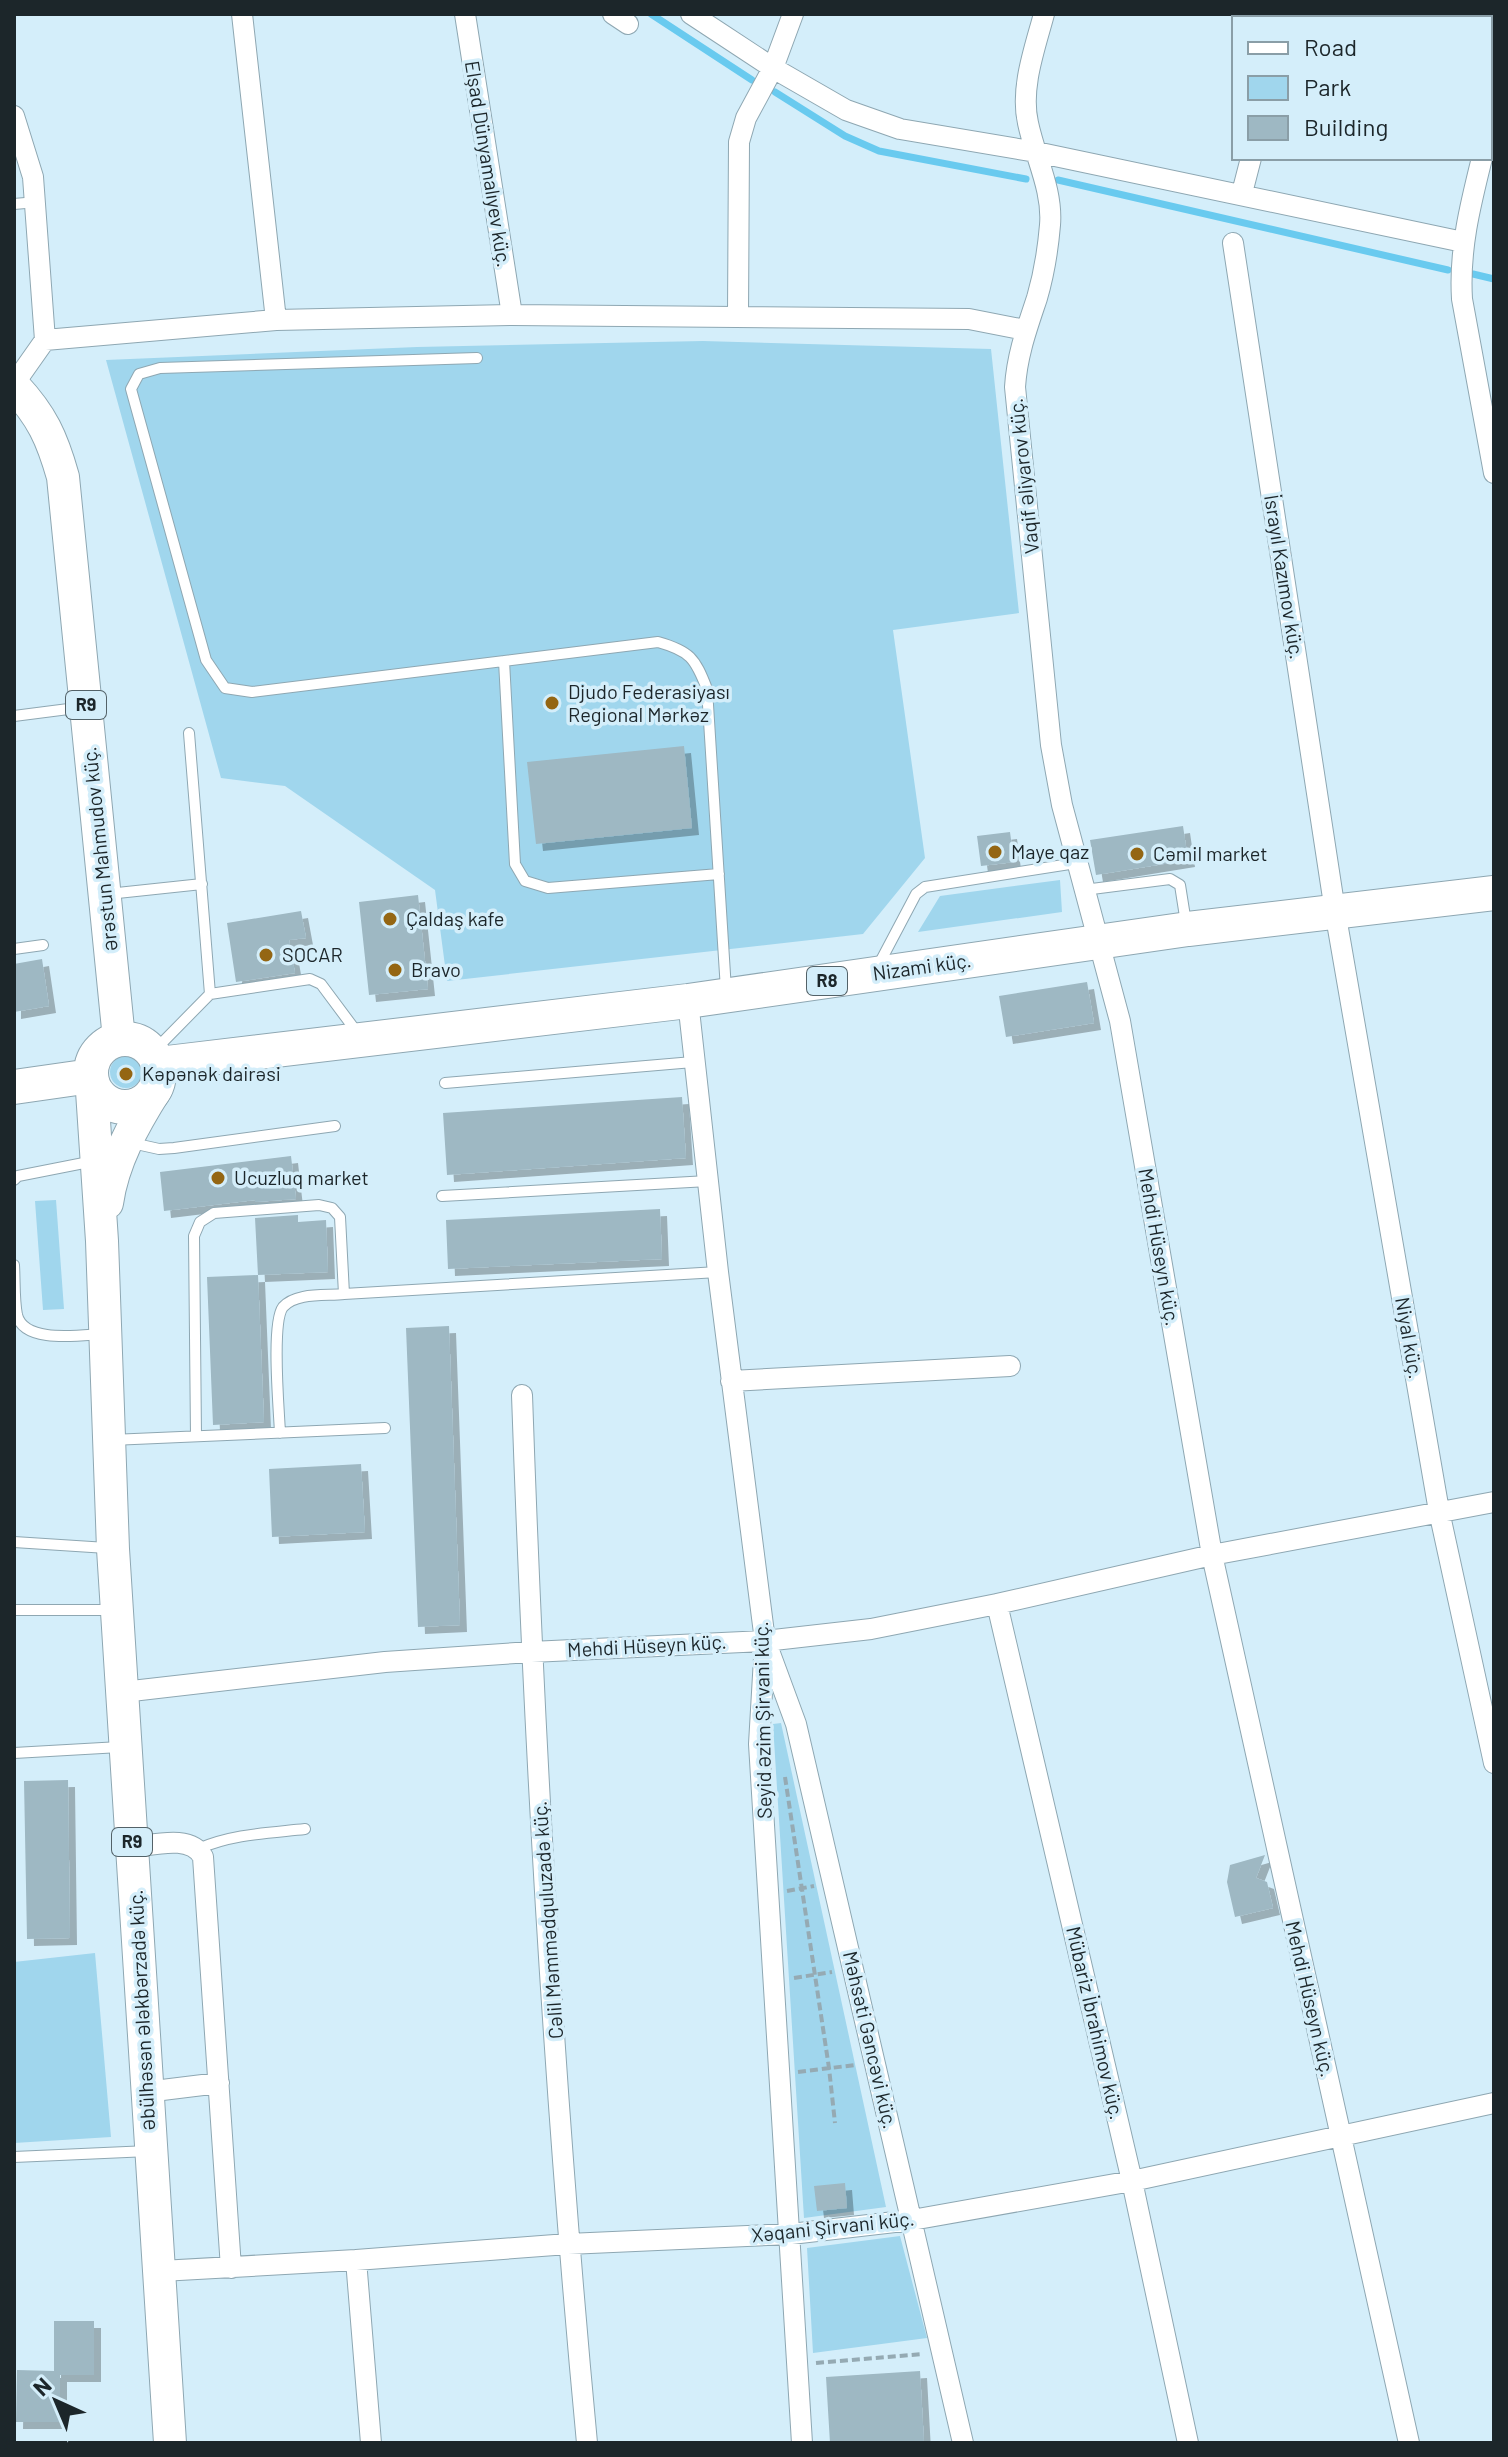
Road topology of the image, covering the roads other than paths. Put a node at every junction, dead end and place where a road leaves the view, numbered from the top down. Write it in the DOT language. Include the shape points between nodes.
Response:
graph roads {
  1 [pos="242,14"];
  2 [pos="465,14"];
  3 [pos="691,14"];
  4 [pos="793,14"];
  5 [pos="1044,14"];
  6 [pos="773,68"];
  7 [pos="14,116"];
  8 [pos="1036,152"];
  9 [pos="1250,160"];
  10 [pos="1482,160"];
  11 [pos="1242,193"];
  12 [pos="37,202"];
  13 [pos="14,204"];
  14 [pos="1463,242"];
  15 [pos="1233,243"];
  16 [pos="512,315"];
  17 [pos="738,315"];
  18 [pos="276,320"];
  19 [pos="1025,330"];
  20 [pos="45,340"];
  21 [pos="477,358"];
  22 [pos="14,385"];
  23 [pos="1494,473"];
  24 [pos="504,661"];
  25 [pos="86,707"];
  26 [pos="14,716"];
  27 [pos="189,733"];
  28 [pos="1076,863"];
  29 [pos="719,874"];
  30 [pos="202,884"];
  31 [pos="1083,890"];
  32 [pos="1494,893"];
  33 [pos="105,894"];
  34 [pos="1335,911"];
  35 [pos="1188,929"];
  36 [pos="1097,942"];
  37 [pos="43,945"];
  38 [pos="14,949"];
  39 [pos="874,974"];
  40 [pos="210,994"];
  41 [pos="727,996"];
  42 [pos="688,1001"];
  43 [pos="119,1039"];
  44 [pos="363,1040"];
  45 [pos="693,1062"];
  46 [pos="156,1068"];
  47 [pos="91,1076"];
  48 [pos="445,1083"];
  49 [pos="14,1087"];
  50 [pos="335,1126"];
  51 [pos="126,1141"];
  52 [pos="96,1161"];
  53 [pos="14,1180"];
  54 [pos="708,1181"];
  55 [pos="442,1196"];
  56 [pos="102,1241"];
  57 [pos="14,1265"];
  58 [pos="718,1272"];
  59 [pos="344,1294"];
  60 [pos="104,1334"];
  61 [pos="1010,1366"];
  62 [pos="731,1381"];
  63 [pos="522,1395"];
  64 [pos="385,1428"];
  65 [pos="280,1433"];
  66 [pos="196,1436"];
  67 [pos="109,1440"];
  68 [pos="1494,1502"];
  69 [pos="1439,1511"];
  70 [pos="14,1542"];
  71 [pos="113,1549"];
  72 [pos="1212,1555"];
  73 [pos="997,1604"];
  74 [pos="14,1610"];
  75 [pos="118,1610"];
  76 [pos="765,1641"];
  77 [pos="531,1652"];
  78 [pos="123,1692"];
  79 [pos="126,1747"];
  80 [pos="14,1753"];
  81 [pos="1494,1763"];
  82 [pos="305,1829"];
  83 [pos="133,1847"];
  84 [pos="198,1849"];
  85 [pos="219,2083"];
  86 [pos="146,2092"];
  87 [pos="1494,2103"];
  88 [pos="1341,2138"];
  89 [pos="151,2151"];
  90 [pos="14,2157"];
  91 [pos="1132,2181"];
  92 [pos="912,2220"];
  93 [pos="791,2234"];
  94 [pos="568,2244"];
  95 [pos="356,2260"];
  96 [pos="231,2268"];
  97 [pos="161,2271"];
  98 [pos="170,2443"];
  99 [pos="371,2443"];
  100 [pos="587,2443"];
  101 [pos="802,2443"];
  102 [pos="963,2443"];
  103 [pos="1188,2443"];
  104 [pos="1409,2443"];
  1 -- 18 [label="street"];
  2 -- 16 [label="street, Elşad Dünyamalıyev küç."];
  3 -- 6 [label="street"];
  4 -- 6 [label="street"];
  5 -- 8 [label="street, Vaqif Əliyarov küç." via="1025,96"];
  6 -- 8 [label="street" via="846,110 900,129"];
  6 -- 17 [label="street" via="739,142"];
  7 -- 12 [label="street"];
  8 -- 11 [label="street"];
  8 -- 19 [label="street, Vaqif Əliyarov küç." via="1051,205 1050,222 1048,253"];
  9 -- 11 [label="street"];
  10 -- 14 [label="street"];
  11 -- 14 [label="street"];
  12 -- 13 [label="lane"];
  12 -- 20 [label="street"];
  14 -- 23 [label="street" via="1462,299"];
  15 -- 34 [label="street, İsrayıl Kazımov küç."];
  16 -- 17 [label="street"];
  16 -- 18 [label="street"];
  17 -- 19 [label="street" via="969,319"];
  18 -- 20 [label="street"];
  19 -- 28 [label="street, Vaqif Əliyarov küç." via="1016,361 1017,403 1051,745"];
  20 -- 22 [label="street"];
  21 -- 24 [label="lane" via="160,368 139,374 131,389 206,660 225,688 252,692"];
  22 -- 25 [label="main road, Ərəstun Mahmudov küç. / R9" via="42,419 63,477"];
  24 -- 29 [label="lane" via="658,642 681,648 697,663 707,689"];
  24 -- 29 [label="lane" via="515,864 525,881 548,888"];
  25 -- 26 [label="lane"];
  25 -- 33 [label="main road, Ərəstun Mahmudov küç. / R9"];
  27 -- 30 [label="lane"];
  28 -- 31 [label="street, Vaqif Əliyarov küç."];
  28 -- 39 [label="lane" via="925,887 916,894"];
  29 -- 41 [label="lane"];
  30 -- 33 [label="lane"];
  30 -- 40 [label="lane"];
  31 -- 35 [label="lane" via="1170,879 1180,885"];
  31 -- 36 [label="street, Vaqif Əliyarov küç."];
  32 -- 34 [label="highway, Nizami küç. / R8"];
  33 -- 43 [label="main road, Ərəstun Mahmudov küç. / R9"];
  34 -- 35 [label="highway, Nizami küç. / R8"];
  34 -- 69 [label="street, Niyal küç."];
  35 -- 36 [label="highway, Nizami küç. / R8"];
  36 -- 39 [label="highway, Nizami küç. / R8"];
  36 -- 72 [label="street, Mehdi Hüseyn küç." via="1120,1021"];
  37 -- 38 [label="lane"];
  39 -- 41 [label="highway, Nizami küç. / R8"];
  40 -- 44 [label="lane" via="310,979 321,984"];
  40 -- 46 [label="lane"];
  41 -- 42 [label="highway, Nizami küç. / R8"];
  42 -- 44 [label="highway, Nizami küç. / R8"];
  42 -- 45 [label="street, Seyid Əzim Şirvani küç."];
  43 -- 46 [label="highway" via="144,1043"];
  43 -- 47 [label="highway" via="98,1052"];
  44 -- 46 [label="highway, Nizami küç. / R8"];
  45 -- 48 [label="lane"];
  45 -- 54 [label="street, Seyid Əzim Şirvani küç."];
  46 -- 47 [label="highway" via="149,1099 125,1108 102,1099"];
  46 -- 51 [label="main road"];
  47 -- 49 [label="highway"];
  47 -- 52 [label="main road"];
  50 -- 51 [label="lane" via="174,1148"];
  51 -- 56 [label="main road" via="109,1187"];
  52 -- 53 [label="lane"];
  52 -- 56 [label="main road"];
  54 -- 55 [label="lane"];
  54 -- 58 [label="street, Seyid Əzim Şirvani küç."];
  56 -- 60 [label="main road, Əbülhəsən Ələkbərzadə küç. / R9"];
  57 -- 60 [label="lane" via="18,1318 24,1328 37,1335"];
  58 -- 59 [label="lane"];
  58 -- 62 [label="street, Seyid Əzim Şirvani küç."];
  59 -- 65 [label="lane" via="300,1298 283,1307 276,1325"];
  59 -- 66 [label="lane" via="340,1217 332,1208 214,1213 200,1222 194,1236"];
  60 -- 67 [label="main road, Əbülhəsən Ələkbərzadə küç. / R9"];
  61 -- 62 [label="street"];
  62 -- 76 [label="street, Seyid Əzim Şirvani küç."];
  63 -- 77 [label="street, Cəlil Məmmədquluzadə küç."];
  64 -- 65 [label="lane"];
  65 -- 66 [label="lane"];
  66 -- 67 [label="lane"];
  67 -- 71 [label="main road, Əbülhəsən Ələkbərzadə küç. / R9"];
  68 -- 69 [label="street, Mehdi Hüseyn küç."];
  69 -- 72 [label="street, Mehdi Hüseyn küç."];
  69 -- 81 [label="street, Niyal küç."];
  70 -- 71 [label="lane"];
  71 -- 75 [label="main road, Əbülhəsən Ələkbərzadə küç. / R9"];
  72 -- 73 [label="street, Mehdi Hüseyn küç."];
  72 -- 88 [label="street, Mehdi Hüseyn küç."];
  73 -- 76 [label="street, Mehdi Hüseyn küç." via="871,1629"];
  73 -- 91 [label="street, Mübariz İbrahimov küç."];
  74 -- 75 [label="lane"];
  75 -- 78 [label="main road, Əbülhəsən Ələkbərzadə küç. / R9"];
  76 -- 77 [label="street, Mehdi Hüseyn küç."];
  76 -- 92 [label="street, Məhsəti Gəncəvi küç." via="796,1724"];
  76 -- 93 [label="street, Seyid Əzim Şirvani küç." via="759,1744"];
  77 -- 78 [label="street, Mehdi Hüseyn küç." via="385,1662"];
  77 -- 94 [label="street, Cəlil Məmmədquluzadə küç."];
  78 -- 79 [label="main road, Əbülhəsən Ələkbərzadə küç. / R9"];
  79 -- 80 [label="lane"];
  79 -- 83 [label="main road, Əbülhəsən Ələkbərzadə küç. / R9"];
  82 -- 84 [label="lane" via="215,1841"];
  83 -- 84 [label="street" via="187,1843"];
  83 -- 86 [label="main road, Əbülhəsən Ələkbərzadə küç. / R9"];
  84 -- 85 [label="street" via="203,1857"];
  85 -- 86 [label="street"];
  85 -- 96 [label="street"];
  86 -- 89 [label="main road, Əbülhəsən Ələkbərzadə küç. / R9"];
  87 -- 88 [label="street, Xəqani Şirvani küç."];
  88 -- 91 [label="street, Xəqani Şirvani küç."];
  88 -- 104 [label="street, Mehdi Hüseyn küç."];
  89 -- 90 [label="lane"];
  89 -- 97 [label="main road, Əbülhəsən Ələkbərzadə küç. / R9"];
  91 -- 92 [label="street, Xəqani Şirvani küç."];
  91 -- 103 [label="street, Mübariz İbrahimov küç."];
  92 -- 93 [label="street, Xəqani Şirvani küç."];
  92 -- 102 [label="street, Məhsəti Gəncəvi küç."];
  93 -- 94 [label="street, Xəqani Şirvani küç."];
  93 -- 101 [label="street, Seyid Əzim Şirvani küç."];
  94 -- 95 [label="street, Xəqani Şirvani küç."];
  94 -- 100 [label="street, Cəlil Məmmədquluzadə küç."];
  95 -- 96 [label="street, Xəqani Şirvani küç."];
  95 -- 99 [label="street"];
  96 -- 97 [label="street, Xəqani Şirvani küç."];
  97 -- 98 [label="main road, Əbülhəsən Ələkbərzadə küç. / R9"];
}
